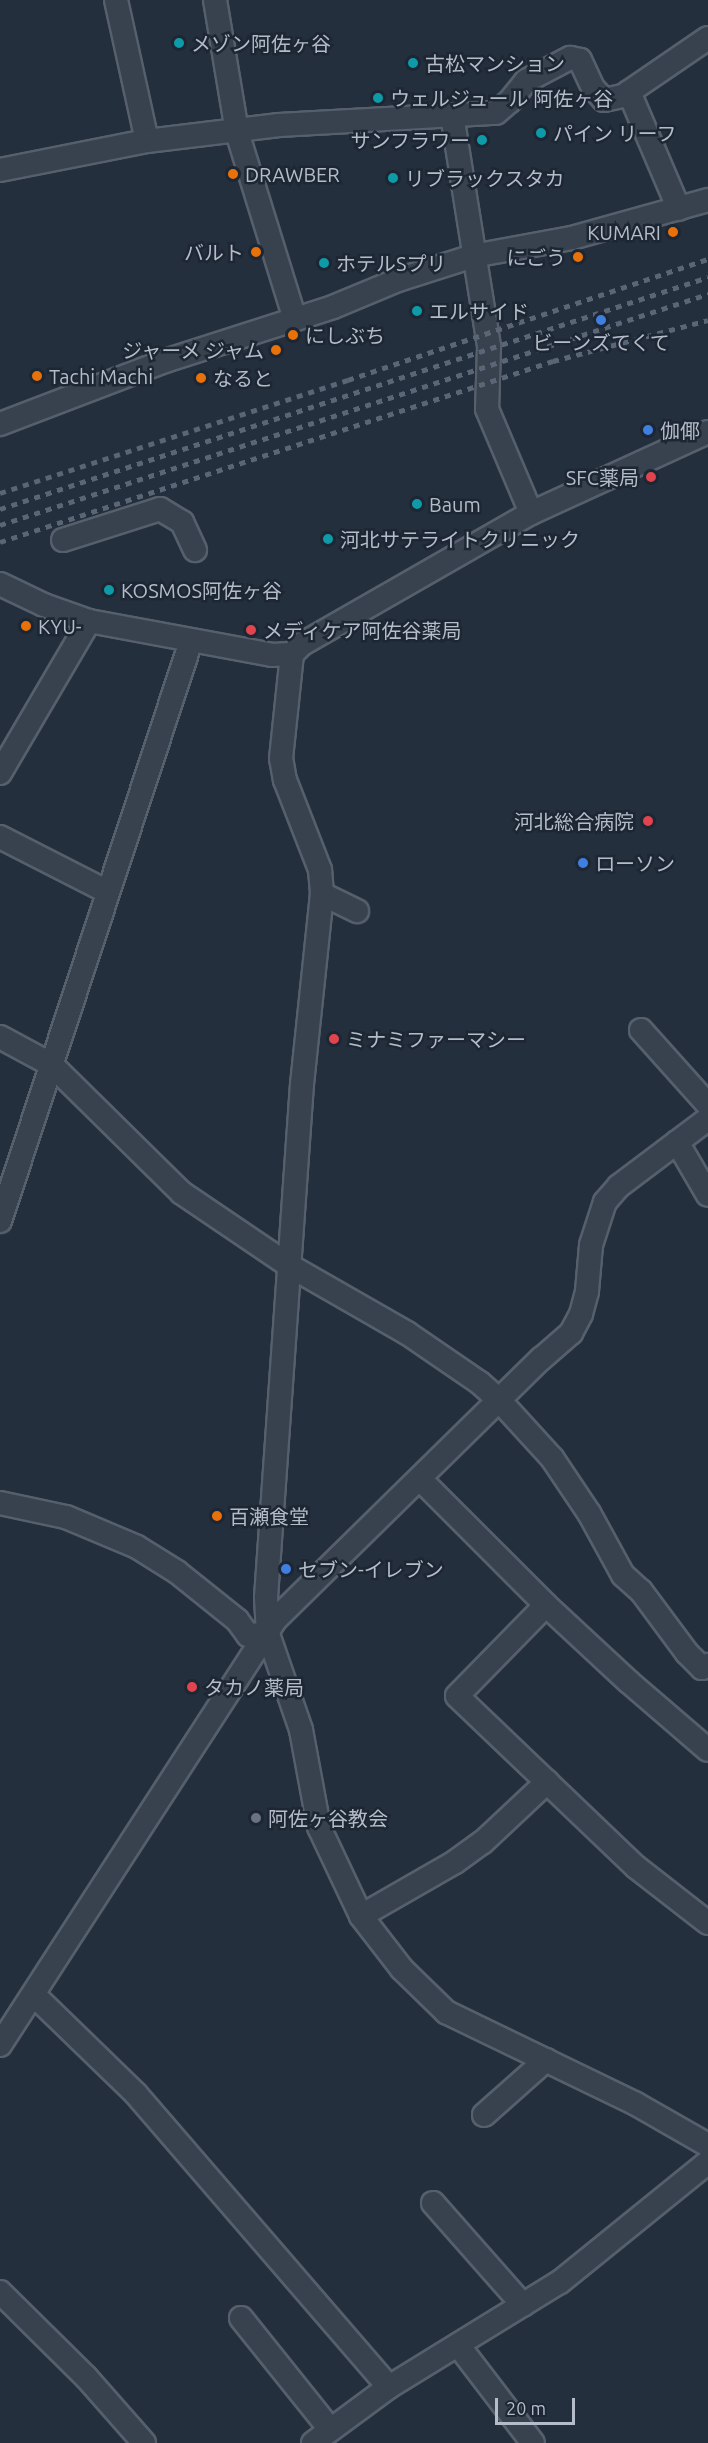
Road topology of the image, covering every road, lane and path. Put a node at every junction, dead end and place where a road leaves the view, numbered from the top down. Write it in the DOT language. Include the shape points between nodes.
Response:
graph roads {
  1 [pos="116,0"];
  2 [pos="215,0"];
  3 [pos="708,38"];
  4 [pos="629,92"];
  5 [pos="452,115"];
  6 [pos="237,132"];
  7 [pos="147,141"];
  8 [pos="0,170"];
  9 [pos="708,200"];
  10 [pos="679,209"];
  11 [pos="473,256"];
  12 [pos="295,319"];
  13 [pos="0,424"];
  14 [pos="708,432"];
  15 [pos="531,513"];
  16 [pos="63,540"];
  17 [pos="195,550"];
  18 [pos="0,584"];
  19 [pos="89,621"];
  20 [pos="191,641"];
  21 [pos="292,654"];
  22 [pos="0,774"];
  23 [pos="0,837"];
  24 [pos="108,892"];
  25 [pos="322,894"];
  26 [pos="357,911"];
  27 [pos="641,1030"];
  28 [pos="0,1037"];
  29 [pos="52,1065"];
  30 [pos="708,1105"];
  31 [pos="708,1119"];
  32 [pos="677,1142"];
  33 [pos="8,1168"];
  34 [pos="708,1195"];
  35 [pos="0,1221"];
  36 [pos="290,1266"];
  37 [pos="499,1400"];
  38 [pos="420,1479"];
  39 [pos="0,1503"];
  40 [pos="546,1605"];
  41 [pos="268,1634"];
  42 [pos="708,1665"];
  43 [pos="708,1750"];
  44 [pos="547,1782"];
  45 [pos="361,1916"];
  46 [pos="708,1923"];
  47 [pos="34,1995"];
  48 [pos="0,2045"];
  49 [pos="546,2060"];
  50 [pos="484,2115"];
  51 [pos="708,2145"];
  52 [pos="708,2162"];
  53 [pos="433,2203"];
  54 [pos="0,2292"];
  55 [pos="523,2305"];
  56 [pos="241,2318"];
  57 [pos="458,2345"];
  58 [pos="389,2387"];
  59 [pos="322,2436"];
  60 [pos="144,2443"];
  61 [pos="534,2443"];
  1 -- 7 [label="street"];
  2 -- 6 [label="street"];
  3 -- 4 [label="street"];
  4 -- 5 [label="street" via="604,100 593,88 580,60 570,58 526,81 496,113"];
  4 -- 10 [label="street"];
  5 -- 6 [label="street" via="279,125"];
  5 -- 11 [label="street"];
  6 -- 7 [label="street"];
  6 -- 12 [label="street"];
  7 -- 8 [label="street"];
  9 -- 10 [label="street"];
  10 -- 11 [label="street" via="572,238"];
  11 -- 12 [label="street"];
  11 -- 15 [label="street" via="489,347 487,409"];
  12 -- 13 [label="street" via="165,361"];
  14 -- 15 [label="street"];
  15 -- 21 [label="street" via="302,644"];
  16 -- 17 [label="street" via="160,509 182,522"];
  18 -- 19 [label="street"];
  19 -- 20 [label="street"];
  19 -- 22 [label="street"];
  20 -- 21 [label="street" via="272,655"];
  20 -- 24 [label="street"];
  21 -- 25 [label="street" via="281,758 285,780 320,870"];
  23 -- 24 [label="street"];
  24 -- 29 [label="street"];
  25 -- 26 [label="street"];
  25 -- 36 [label="street" via="302,1084"];
  27 -- 30 [label="street"];
  28 -- 29 [label="street"];
  29 -- 33 [label="street"];
  29 -- 36 [label="street" via="182,1193"];
  31 -- 32 [label="street"];
  32 -- 34 [label="street"];
  32 -- 37 [label="street" via="619,1186 605,1202 591,1245 587,1291 571,1333"];
  33 -- 35 [label="street"];
  36 -- 37 [label="street" via="406,1333"];
  36 -- 41 [label="street" via="267,1585"];
  37 -- 38 [label="street"];
  37 -- 42 [label="street" via="552,1458 589,1513 623,1575 641,1591 687,1653 702,1668"];
  38 -- 40 [label="street"];
  38 -- 41 [label="street" via="275,1620"];
  39 -- 41 [label="street" via="66,1517 137,1547 177,1572 237,1620 248,1635"];
  40 -- 43 [label="street"];
  40 -- 44 [label="street" via="457,1696"];
  41 -- 45 [label="street" via="301,1730 319,1827"];
  41 -- 47 [label="street" via="173,1775"];
  44 -- 45 [label="street" via="474,1848"];
  44 -- 46 [label="street" via="636,1867"];
  45 -- 49 [label="street" via="402,1969 446,2012"];
  47 -- 48 [label="street"];
  47 -- 58 [label="street" via="136,2094"];
  49 -- 50 [label="street"];
  49 -- 51 [label="street"];
  52 -- 55 [label="street" via="560,2282"];
  53 -- 55 [label="street"];
  54 -- 60 [label="street" via="86,2377"];
  55 -- 57 [label="street"];
  56 -- 59 [label="street"];
  57 -- 58 [label="street"];
  57 -- 61 [label="street"];
  58 -- 59 [label="street"];
}
